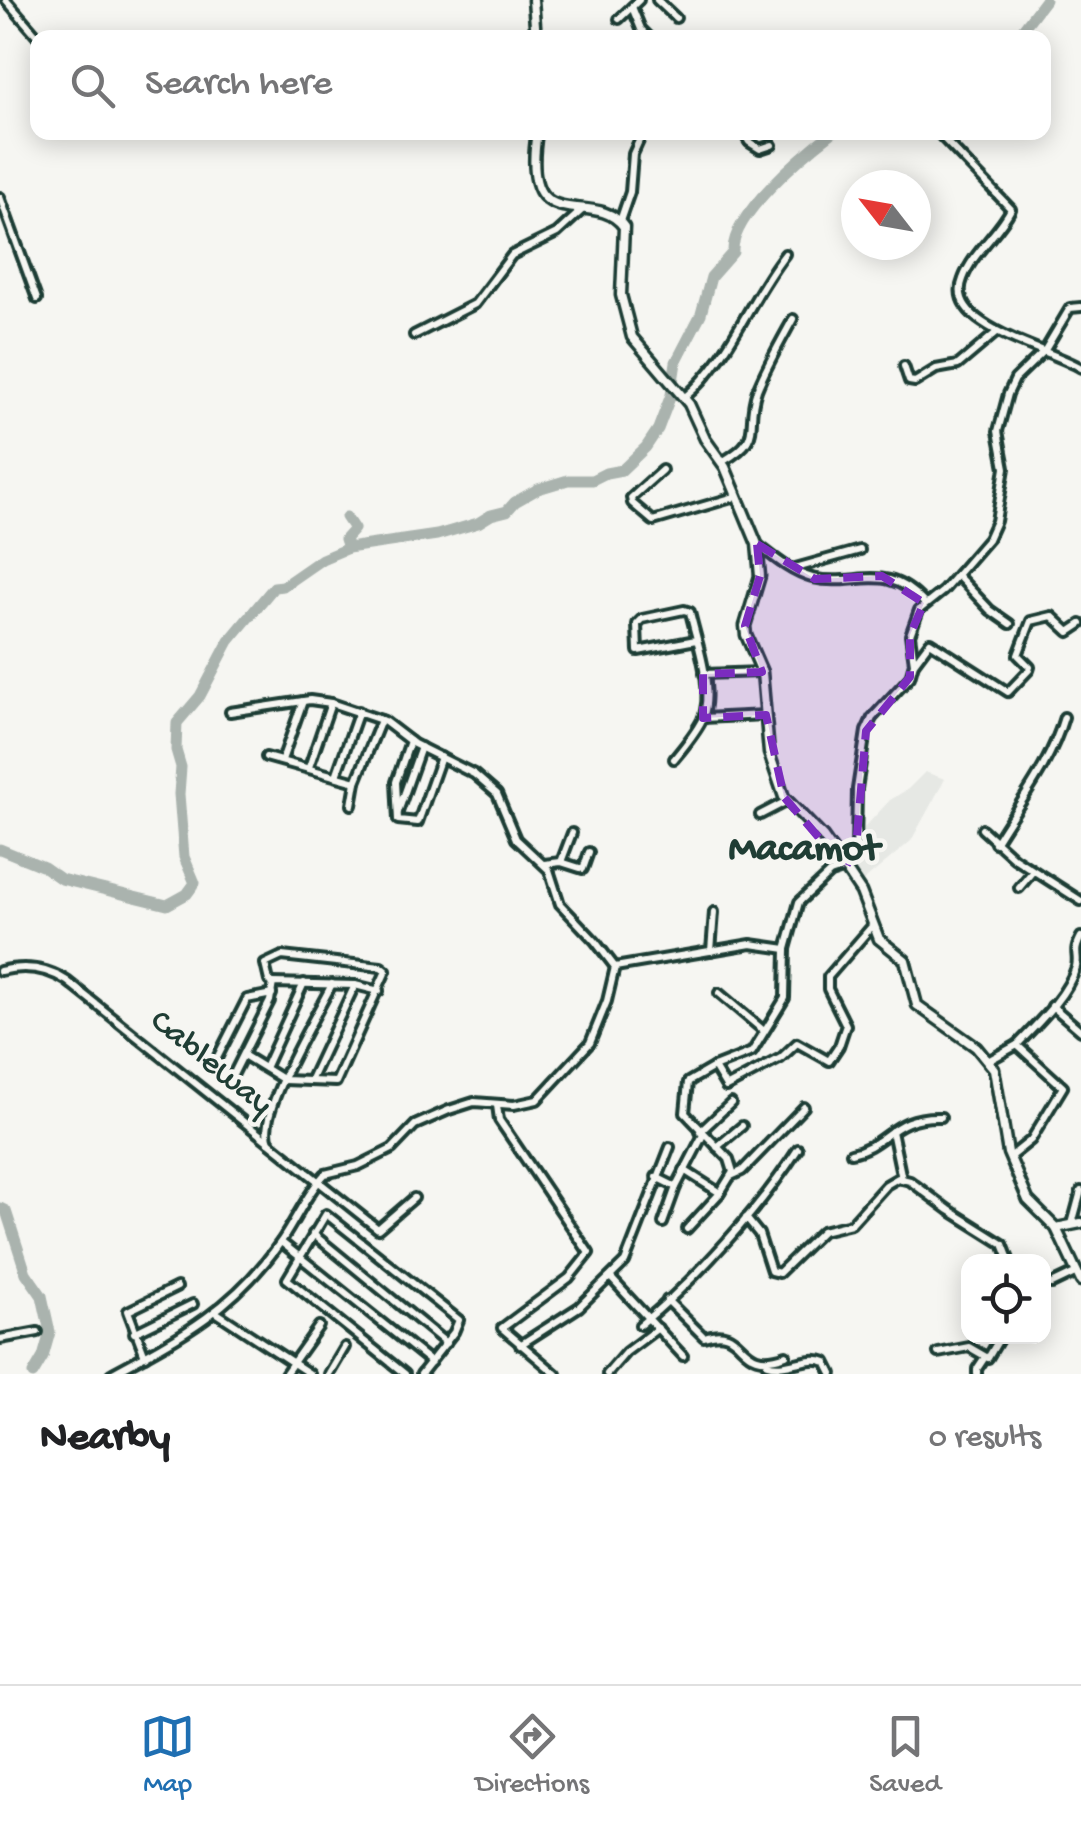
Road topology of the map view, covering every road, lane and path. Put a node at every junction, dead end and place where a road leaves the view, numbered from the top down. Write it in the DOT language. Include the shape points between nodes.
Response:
graph roads {
  1 [pos="533,0"];
  2 [pos="639,0"];
  3 [pos="657,0"];
  4 [pos="4,2"];
  5 [pos="632,7"];
  6 [pos="676,18"];
  7 [pos="619,19"];
  8 [pos="31,30"];
  9 [pos="535,30"];
  10 [pos="643,30"];
  11 [pos="536,140"];
  12 [pos="639,140"];
  13 [pos="747,140"];
  14 [pos="946,140"];
  15 [pos="772,146"];
  16 [pos="0,197"];
  17 [pos="582,210"];
  18 [pos="620,221"];
  19 [pos="785,254"];
  20 [pos="37,299"];
  21 [pos="1081,307"];
  22 [pos="793,320"];
  23 [pos="997,332"];
  24 [pos="414,335"];
  25 [pos="1045,350"];
  26 [pos="904,366"];
  27 [pos="1081,368"];
  28 [pos="683,395"];
  29 [pos="722,462"];
  30 [pos="662,470"];
  31 [pos="735,497"];
  32 [pos="757,544"];
  33 [pos="860,550"];
  34 [pos="790,569"];
  35 [pos="956,575"];
  36 [pos="924,603"];
  37 [pos="1010,624"];
  38 [pos="1081,624"];
  39 [pos="696,640"];
  40 [pos="914,663"];
  41 [pos="762,672"];
  42 [pos="704,674"];
  43 [pos="302,701"];
  44 [pos="331,703"];
  45 [pos="230,712"];
  46 [pos="359,712"];
  47 [pos="766,715"];
  48 [pos="1064,717"];
  49 [pos="702,718"];
  50 [pos="380,720"];
  51 [pos="410,742"];
  52 [pos="421,748"];
  53 [pos="441,756"];
  54 [pos="266,757"];
  55 [pos="674,759"];
  56 [pos="282,760"];
  57 [pos="308,767"];
  58 [pos="336,776"];
  59 [pos="356,782"];
  60 [pos="787,801"];
  61 [pos="352,805"];
  62 [pos="760,815"];
  63 [pos="397,816"];
  64 [pos="982,829"];
  65 [pos="572,833"];
  66 [pos="995,842"];
  67 [pos="589,852"];
  68 [pos="560,862"];
  69 [pos="544,864"];
  70 [pos="845,868"];
  71 [pos="1034,871"];
  72 [pos="1019,888"];
  73 [pos="1081,901"];
  74 [pos="714,912"];
  75 [pos="873,925"];
  76 [pos="1081,937"];
  77 [pos="786,949"];
  78 [pos="711,951"];
  79 [pos="614,967"];
  80 [pos="0,971"];
  81 [pos="273,982"];
  82 [pos="304,984"];
  83 [pos="332,984"];
  84 [pos="356,986"];
  85 [pos="379,991"];
  86 [pos="719,992"];
  87 [pos="273,994"];
  88 [pos="1052,1006"];
  89 [pos="764,1031"];
  90 [pos="1081,1032"];
  91 [pos="1017,1044"];
  92 [pos="245,1056"];
  93 [pos="988,1061"];
  94 [pos="214,1064"];
  95 [pos="714,1067"];
  96 [pos="265,1068"];
  97 [pos="232,1077"];
  98 [pos="284,1080"];
  99 [pos="311,1080"];
  100 [pos="731,1104"];
  101 [pos="497,1105"];
  102 [pos="804,1107"];
  103 [pos="941,1117"];
  104 [pos="742,1126"];
  105 [pos="892,1131"];
  106 [pos="702,1134"];
  107 [pos="270,1144"];
  108 [pos="670,1147"];
  109 [pos="717,1147"];
  110 [pos="798,1149"];
  111 [pos="851,1153"];
  112 [pos="1010,1158"];
  113 [pos="684,1170"];
  114 [pos="730,1176"];
  115 [pos="656,1177"];
  116 [pos="902,1179"];
  117 [pos="318,1182"];
  118 [pos="676,1187"];
  119 [pos="1081,1192"];
  120 [pos="720,1193"];
  121 [pos="414,1198"];
  122 [pos="746,1218"];
  123 [pos="663,1223"];
  124 [pos="1076,1224"];
  125 [pos="687,1228"];
  126 [pos="1056,1228"];
  127 [pos="313,1234"];
  128 [pos="281,1242"];
  129 [pos="1007,1254"];
  130 [pos="300,1257"];
  131 [pos="1079,1276"];
  132 [pos="611,1278"];
  133 [pos="1051,1284"];
  134 [pos="177,1287"];
  135 [pos="667,1300"];
  136 [pos="194,1304"];
  137 [pos="216,1313"];
  138 [pos="649,1317"];
  139 [pos="640,1325"];
  140 [pos="319,1326"];
  141 [pos="658,1328"];
  142 [pos="38,1332"];
  143 [pos="134,1333"];
  144 [pos="0,1340"];
  145 [pos="446,1343"];
  146 [pos="997,1344"];
  147 [pos="520,1346"];
  148 [pos="346,1347"];
  149 [pos="938,1353"];
  150 [pos="786,1355"];
  151 [pos="145,1356"];
  152 [pos="683,1356"];
  153 [pos="986,1357"];
  154 [pos="294,1362"];
  155 [pos="431,1362"];
  156 [pos="766,1363"];
  157 [pos="111,1374"];
  158 [pos="285,1374"];
  159 [pos="310,1374"];
  160 [pos="329,1374"];
  161 [pos="405,1374"];
  162 [pos="421,1374"];
  163 [pos="556,1374"];
  164 [pos="607,1374"];
  165 [pos="832,1374"];
  166 [pos="977,1374"];
  1 -- 9 [label="street"];
  2 -- 5 [label="street"];
  3 -- 6 [label="street"];
  4 -- 8 [label="street"];
  5 -- 7 [label="street"];
  5 -- 10 [label="street"];
  11 -- 17 [label="street" via="535,183 563,208"];
  12 -- 18 [label="street"];
  13 -- 15 [label="street" via="760,149"];
  14 -- 23 [label="street" via="1011,209 960,285 963,305"];
  16 -- 20 [label="street"];
  17 -- 18 [label="street"];
  17 -- 24 [label="street" via="558,233 512,255 475,304"];
  18 -- 28 [label="street" via="623,312 632,337"];
  19 -- 28 [label="street" via="715,364"];
  21 -- 25 [label="street" via="1070,308"];
  22 -- 29 [label="street" via="757,390 746,447"];
  23 -- 25 [label="street"];
  23 -- 26 [label="street" via="958,365 914,382"];
  25 -- 27 [label="street"];
  25 -- 35 [label="street" via="1008,394 998,431 1005,468 996,521"];
  28 -- 29 [label="street"];
  29 -- 31 [label="street"];
  30 -- 31 [label="street" via="631,498 653,522"];
  31 -- 32 [label="street"];
  32 -- 34 [label="street"];
  32 -- 41 [label="street" via="760,576 745,626"];
  33 -- 34 [label="street"];
  34 -- 36 [label="street" via="815,579 882,576"];
  35 -- 36 [label="street"];
  35 -- 37 [label="street"];
  36 -- 40 [label="street" via="910,635"];
  38 -- 40 [label="street" via="1069,632 1052,616 1035,617 1018,655 1029,670 1008,692 930,642"];
  39 -- 39 [label="street" via="638,651 637,624 684,610"];
  39 -- 42 [label="street"];
  40 -- 70 [label="street" via="866,732 856,848"];
  41 -- 42 [label="street"];
  41 -- 47 [label="street"];
  42 -- 49 [label="street"];
  43 -- 44 [label="street"];
  43 -- 45 [label="street"];
  43 -- 56 [label="street"];
  44 -- 46 [label="street"];
  44 -- 57 [label="street"];
  46 -- 50 [label="street"];
  46 -- 58 [label="street"];
  47 -- 49 [label="street"];
  47 -- 60 [label="street" via="769,753"];
  48 -- 66 [label="street" via="1033,788"];
  49 -- 55 [label="street"];
  50 -- 51 [label="street"];
  50 -- 59 [label="street"];
  51 -- 52 [label="street"];
  51 -- 63 [label="street" via="396,782"];
  52 -- 53 [label="street"];
  52 -- 63 [label="street"];
  53 -- 63 [label="street" via="418,822"];
  53 -- 69 [label="street" via="497,794 516,839"];
  54 -- 56 [label="street"];
  56 -- 57 [label="street"];
  57 -- 58 [label="street"];
  58 -- 59 [label="street"];
  59 -- 61 [label="street"];
  60 -- 62 [label="street"];
  60 -- 70 [label="street"];
  64 -- 66 [label="street"];
  65 -- 68 [label="street"];
  66 -- 71 [label="street"];
  67 -- 68 [label="street" via="583,868"];
  68 -- 69 [label="street"];
  69 -- 79 [label="street" via="560,904"];
  70 -- 75 [label="street"];
  70 -- 77 [label="street" via="803,896"];
  71 -- 72 [label="street"];
  71 -- 73 [label="street"];
  74 -- 78 [label="street"];
  75 -- 93 [label="street" via="879,939 905,960 917,1006"];
  75 -- 95 [label="street" via="828,978 846,1025 829,1061 797,1042 726,1087"];
  76 -- 88 [label="street" via="1076,966"];
  77 -- 78 [label="street" via="750,944"];
  77 -- 89 [label="street" via="785,998"];
  78 -- 79 [label="street"];
  79 -- 101 [label="street" via="590,1043 537,1100"];
  80 -- 107 [label="street, Cableway" via="54,972"];
  81 -- 82 [label="street"];
  81 -- 85 [label="street" via="265,964 282,956 381,967 386,971"];
  81 -- 87 [label="street"];
  82 -- 83 [label="street"];
  82 -- 96 [label="street"];
  83 -- 84 [label="street"];
  83 -- 98 [label="street"];
  84 -- 85 [label="street"];
  84 -- 99 [label="street"];
  85 -- 99 [label="street" via="336,1082"];
  86 -- 89 [label="street"];
  87 -- 92 [label="street"];
  87 -- 94 [label="street" via="247,1000"];
  88 -- 90 [label="street"];
  88 -- 91 [label="street"];
  89 -- 95 [label="street" via="752,1052"];
  91 -- 93 [label="street"];
  91 -- 112 [label="street" via="1063,1087 1031,1140"];
  92 -- 96 [label="street"];
  92 -- 97 [label="street"];
  93 -- 112 [label="street"];
  95 -- 106 [label="street" via="688,1082 685,1113"];
  96 -- 98 [label="street"];
  98 -- 99 [label="street"];
  98 -- 107 [label="street" via="266,1132"];
  100 -- 106 [label="street"];
  101 -- 117 [label="street" via="474,1102 415,1125 392,1149"];
  101 -- 147 [label="street" via="499,1120 589,1252 568,1278 502,1328"];
  102 -- 114 [label="street"];
  103 -- 105 [label="street" via="915,1118"];
  104 -- 109 [label="street"];
  105 -- 111 [label="street"];
  105 -- 116 [label="street"];
  106 -- 109 [label="street"];
  106 -- 113 [label="street"];
  107 -- 117 [label="street, Cableway"];
  108 -- 115 [label="street"];
  109 -- 114 [label="street" via="729,1158"];
  110 -- 122 [label="street"];
  112 -- 126 [label="street" via="1028,1200"];
  113 -- 118 [label="street"];
  113 -- 120 [label="street"];
  114 -- 120 [label="street"];
  115 -- 118 [label="street"];
  115 -- 132 [label="street" via="631,1252"];
  116 -- 122 [label="street" via="886,1185 851,1224 822,1231 779,1273"];
  116 -- 129 [label="street" via="1003,1244"];
  117 -- 121 [label="street, Cableway" via="378,1229"];
  117 -- 128 [label="street"];
  118 -- 123 [label="street"];
  119 -- 124 [label="street"];
  120 -- 125 [label="street"];
  122 -- 135 [label="street"];
  124 -- 126 [label="street"];
  126 -- 131 [label="street"];
  127 -- 130 [label="street"];
  127 -- 145 [label="street"];
  127 -- 145 [label="street" via="328,1215 450,1312 459,1322"];
  128 -- 130 [label="street"];
  128 -- 137 [label="street"];
  130 -- 155 [label="street"];
  130 -- 161 [label="street" via="288,1281"];
  131 -- 133 [label="street"];
  132 -- 138 [label="street"];
  132 -- 147 [label="street"];
  134 -- 143 [label="street" via="129,1309"];
  135 -- 138 [label="street"];
  135 -- 156 [label="street" via="704,1337 726,1334 754,1362"];
  136 -- 143 [label="street"];
  137 -- 151 [label="street"];
  137 -- 154 [label="street"];
  138 -- 139 [label="street"];
  138 -- 141 [label="street"];
  140 -- 154 [label="street"];
  141 -- 152 [label="street"];
  141 -- 164 [label="street"];
  142 -- 144 [label="street"];
  143 -- 151 [label="street"];
  145 -- 155 [label="street"];
  146 -- 153 [label="street"];
  147 -- 163 [label="street"];
  148 -- 160 [label="street"];
  149 -- 153 [label="street" via="969,1347"];
  150 -- 156 [label="street"];
  151 -- 157 [label="street"];
  153 -- 166 [label="street"];
  154 -- 158 [label="street"];
  154 -- 159 [label="street"];
  155 -- 162 [label="street"];
  156 -- 165 [label="street" via="818,1358"];
}
